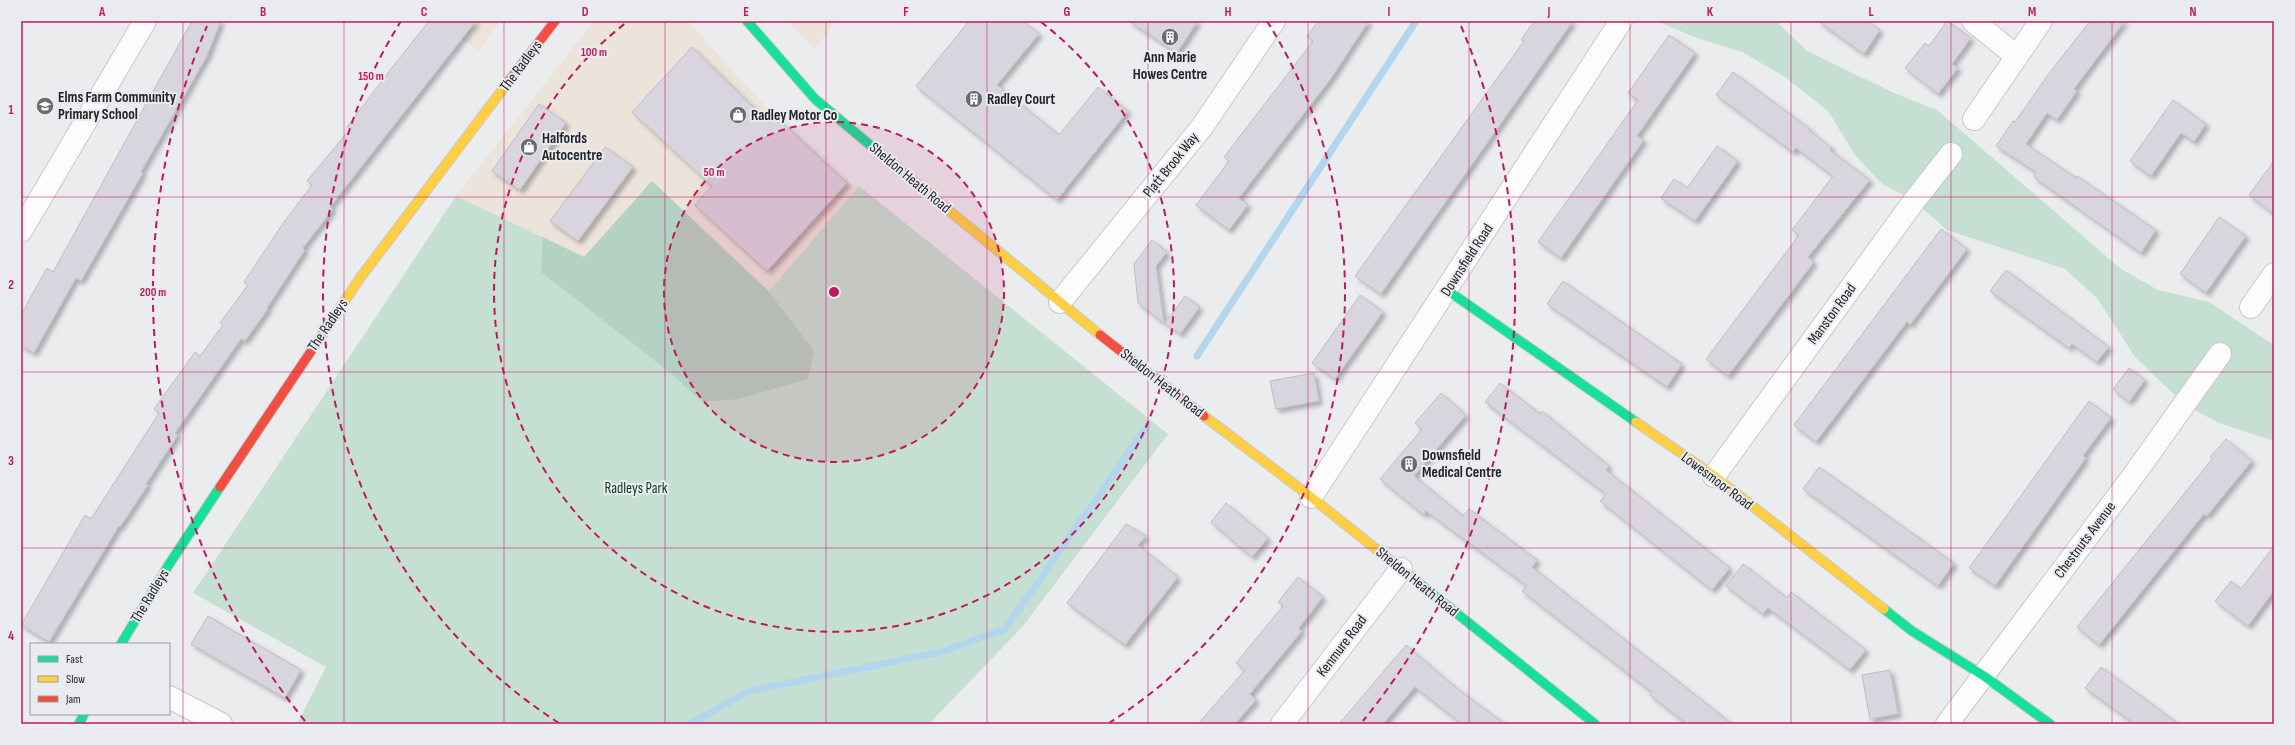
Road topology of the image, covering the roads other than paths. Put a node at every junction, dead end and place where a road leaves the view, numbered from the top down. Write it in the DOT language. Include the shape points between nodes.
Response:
graph roads {
  1 [pos="145,21"];
  2 [pos="555,21"];
  3 [pos="747,21"];
  4 [pos="1274,21"];
  5 [pos="1621,21"];
  6 [pos="1972,21"];
  7 [pos="2041,21"];
  8 [pos="2016,56"];
  9 [pos="1974,119"];
  10 [pos="1951,154"];
  11 [pos="21,231"];
  12 [pos="2274,274"];
  13 [pos="1447,290"];
  14 [pos="1060,302"];
  15 [pos="2251,307"];
  16 [pos="2220,354"];
  17 [pos="1714,476"];
  18 [pos="1311,497"];
  19 [pos="1401,569"];
  20 [pos="122,643"];
  21 [pos="1984,676"];
  22 [pos="170,698"];
  23 [pos="84,715"];
  24 [pos="79,724"];
  25 [pos="221,724"];
  26 [pos="1282,724"];
  27 [pos="1595,724"];
  28 [pos="1947,724"];
  29 [pos="2050,724"];
  1 -- 11 [label="street"];
  2 -- 20 [label="street, The Radleys" via="360,278 177,553"];
  3 -- 14 [label="street, Sheldon Heath Road" via="815,99"];
  4 -- 14 [label="street, Platt Brook Way" via="1202,127"];
  5 -- 13 [label="street, Downsfield Road"];
  6 -- 8 [label="street"];
  7 -- 8 [label="street"];
  8 -- 9 [label="street"];
  10 -- 17 [label="street, Manston Road"];
  12 -- 15 [label="street"];
  13 -- 17 [label="street, Lowesmoor Road"];
  13 -- 18 [label="street, Downsfield Road"];
  14 -- 18 [label="street, Sheldon Heath Road" via="1155,379"];
  16 -- 21 [label="street, Chestnuts Avenue" via="2136,472"];
  17 -- 21 [label="street, Lowesmoor Road" via="1912,631"];
  18 -- 19 [label="street, Sheldon Heath Road"];
  19 -- 26 [label="street, Kenmure Road"];
  19 -- 27 [label="street, Sheldon Heath Road"];
  21 -- 28 [label="street, Chestnuts Avenue"];
  21 -- 29 [label="street, Lowesmoor Road"];
  22 -- 25 [label="street"];
  23 -- 24 [label="street"];
}
